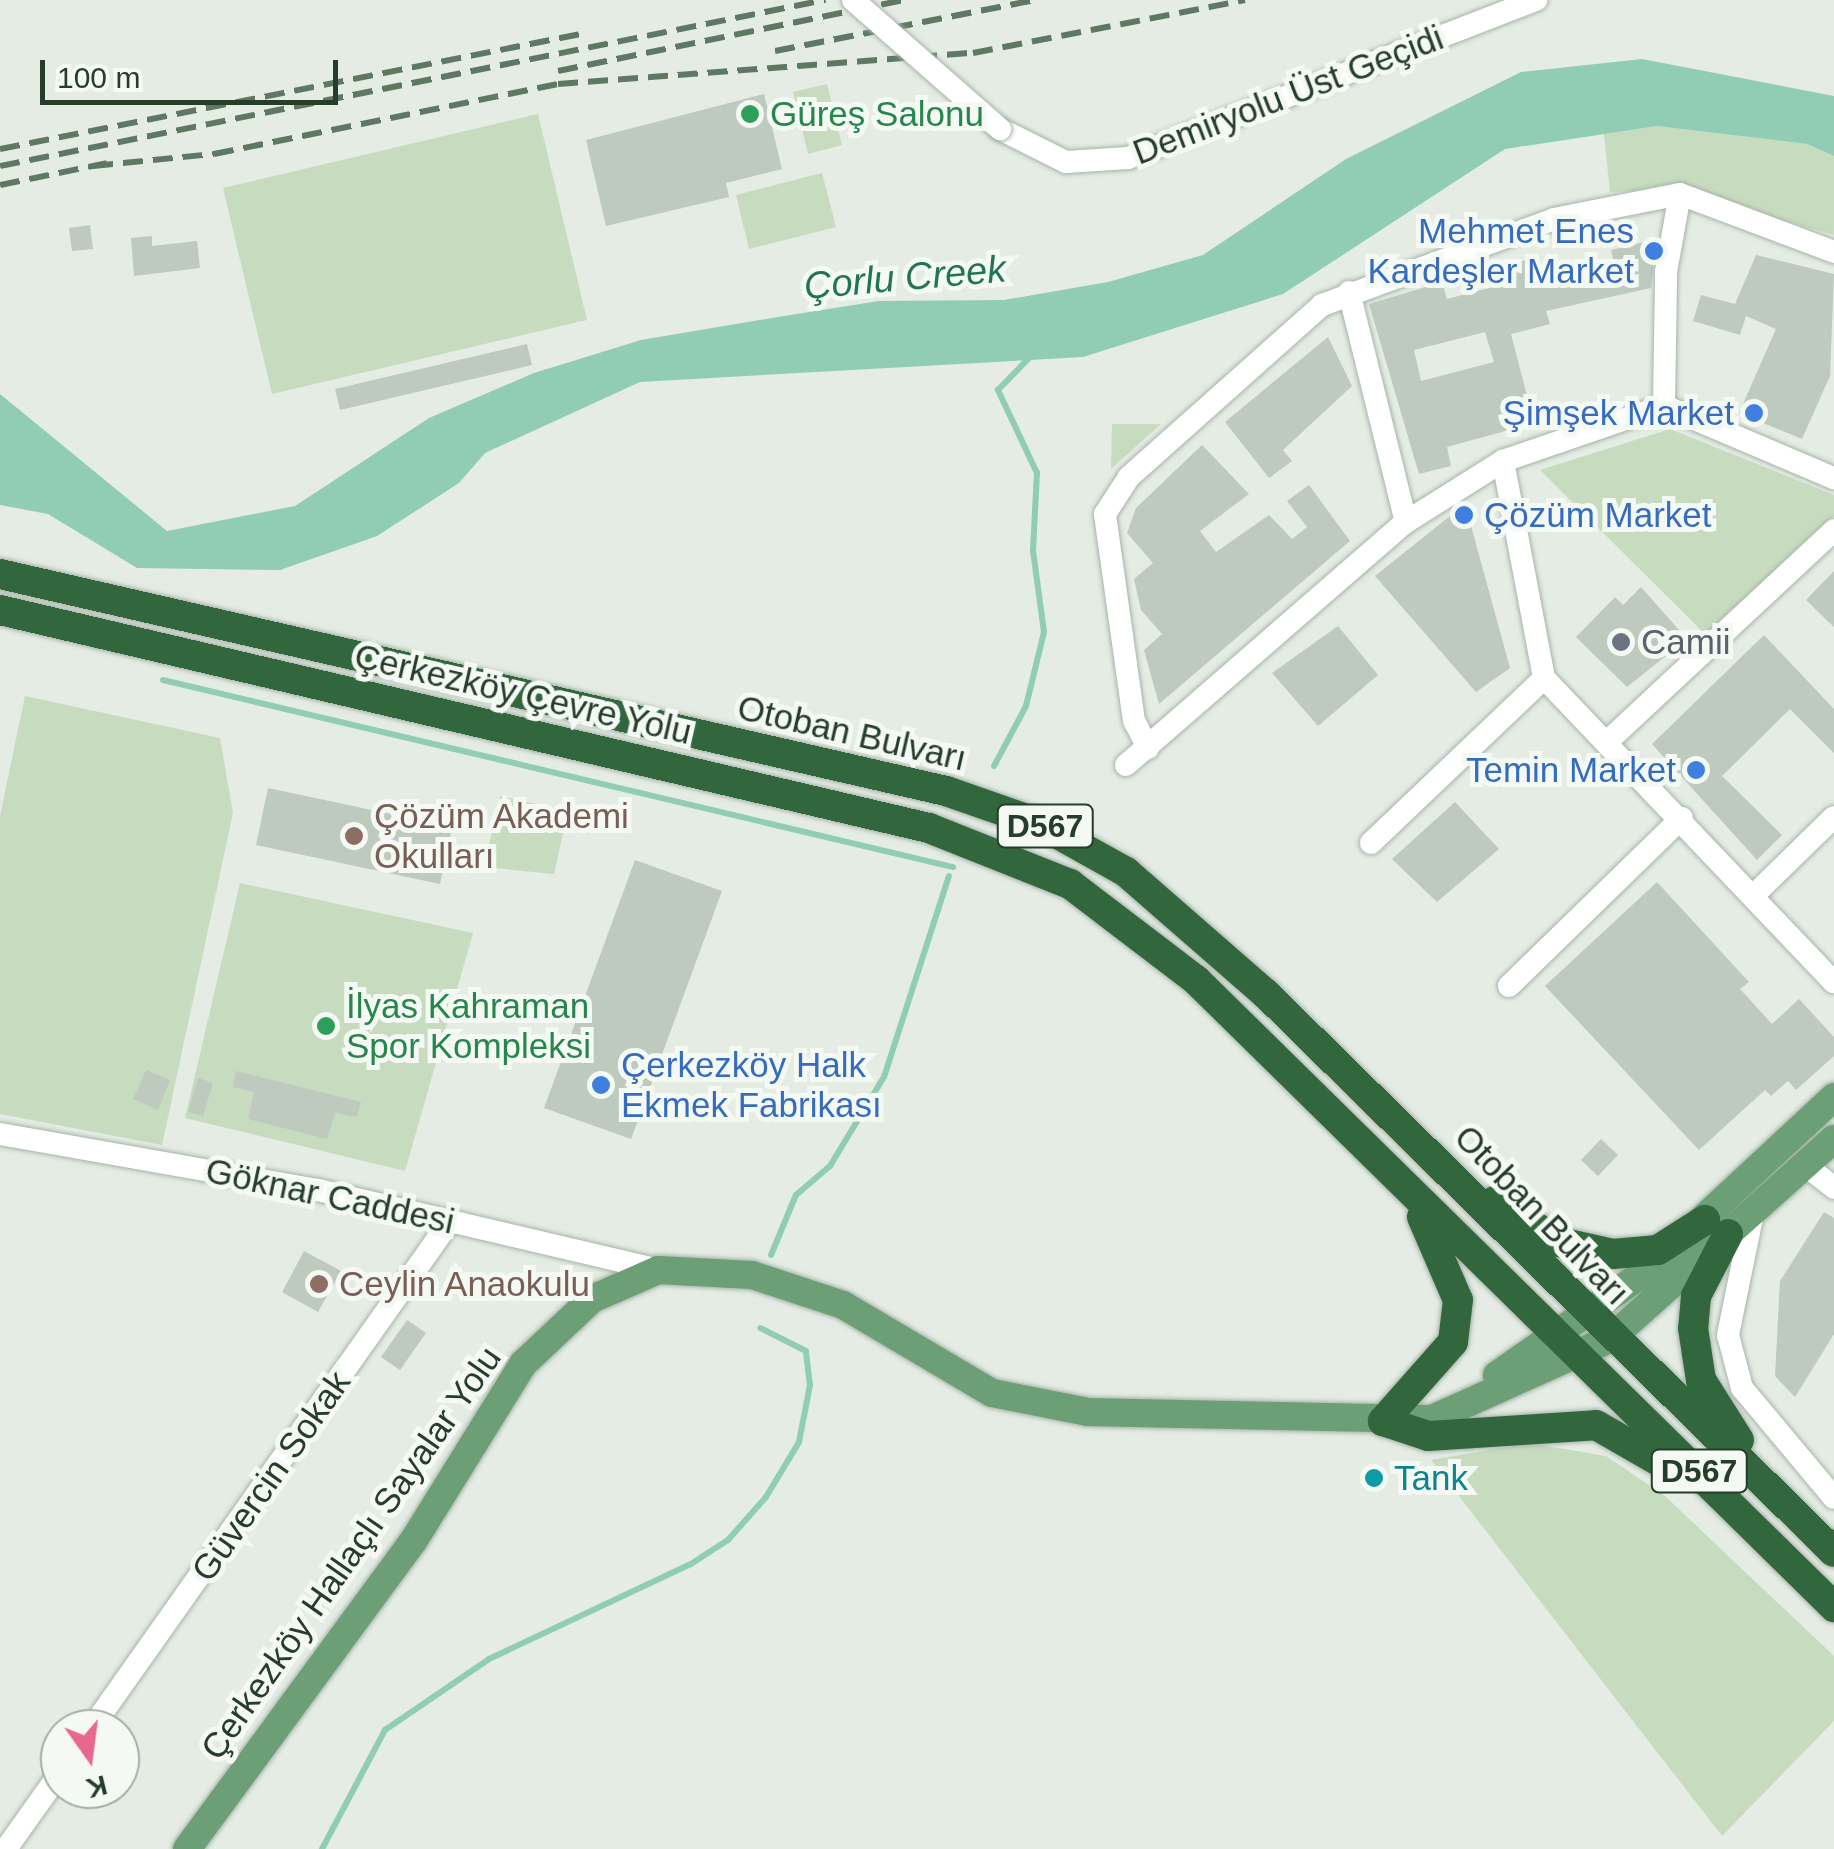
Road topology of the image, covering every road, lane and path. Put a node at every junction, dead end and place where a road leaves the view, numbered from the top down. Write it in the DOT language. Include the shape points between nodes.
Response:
graph roads {
  1 [pos="853,0"];
  2 [pos="1536,0"];
  3 [pos="1680,194"];
  4 [pos="1834,252"];
  5 [pos="1349,292"];
  6 [pos="1664,406"];
  7 [pos="1503,461"];
  8 [pos="1834,478"];
  9 [pos="1406,522"];
  10 [pos="1834,530"];
  11 [pos="0,574"];
  12 [pos="0,610"];
  13 [pos="1544,678"];
  14 [pos="1608,741"];
  15 [pos="1148,748"];
  16 [pos="1126,765"];
  17 [pos="1834,817"];
  18 [pos="1682,818"];
  19 [pos="1371,843"];
  20 [pos="1755,894"];
  21 [pos="1834,982"];
  22 [pos="1509,986"];
  23 [pos="1834,1098"];
  24 [pos="0,1134"];
  25 [pos="1834,1138"];
  26 [pos="1430,1154"];
  27 [pos="1805,1164"];
  28 [pos="1834,1188"];
  29 [pos="1405,1189"];
  30 [pos="1752,1213"];
  31 [pos="450,1221"];
  32 [pos="1717,1227"];
  33 [pos="658,1270"];
  34 [pos="1589,1316"];
  35 [pos="1610,1339"];
  36 [pos="1572,1345"];
  37 [pos="1383,1421"];
  38 [pos="1834,1498"];
  39 [pos="1807,1524"];
  40 [pos="1834,1552"];
  41 [pos="1811,1582"];
  42 [pos="1834,1606"];
  43 [pos="105,1709"];
  44 [pos="40,1801"];
  45 [pos="6,1849"];
  46 [pos="188,1849"];
  1 -- 2 [label="street, Demiryolu Üst Geçidi, bridge" via="1000,129 1066,162 1128,158"];
  3 -- 4 [label="street"];
  3 -- 5 [label="street" via="1609,202"];
  3 -- 6 [label="street" via="1666,272"];
  5 -- 9 [label="street"];
  5 -- 15 [label="street" via="1322,305 1113,494 1105,514 1121,638 1134,721"];
  6 -- 7 [label="street"];
  6 -- 8 [label="street"];
  7 -- 9 [label="street"];
  7 -- 13 [label="street"];
  9 -- 15 [label="street"];
  10 -- 14 [label="street"];
  11 -- 26 [label="highway, Otoban Bulvarı / D567" via="946,791 1038,823 1126,872"];
  12 -- 29 [label="highway, Çerkezköy Çevre Yolu / D567" via="930,828 1070,884 1196,980"];
  13 -- 14 [label="street"];
  13 -- 19 [label="street"];
  14 -- 18 [label="street"];
  15 -- 16 [label="street"];
  17 -- 20 [label="street"];
  18 -- 20 [label="street"];
  18 -- 22 [label="street"];
  20 -- 21 [label="street"];
  23 -- 32 [label="main road"];
  24 -- 31 [label="street, Göknar Caddesi"];
  25 -- 27 [label="main road"];
  26 -- 32 [label="highway" via="1559,1242 1614,1254 1658,1250"];
  26 -- 34 [label="highway, Otoban Bulvarı / D567"];
  27 -- 28 [label="street"];
  27 -- 30 [label="main road"];
  29 -- 36 [label="highway, Çerkezköy Çevre Yolu / D567"];
  29 -- 37 [label="highway" via="1448,1260 1458,1300 1453,1342"];
  30 -- 32 [label="main road"];
  30 -- 38 [label="street" via="1728,1335 1742,1388"];
  31 -- 33 [label="street, Göknar Caddesi"];
  31 -- 43 [label="street, Güvercin Sokak"];
  32 -- 34 [label="main road"];
  32 -- 35 [label="main road"];
  32 -- 39 [label="highway" via="1696,1296 1701,1380"];
  33 -- 37 [label="main road, Çerkezköy Hallaçlı Sayalar Yolu" via="752,1275 842,1305 992,1393 1088,1412"];
  33 -- 46 [label="main road, Çerkezköy Hallaçlı Sayalar Yolu" via="592,1299 524,1364 414,1540"];
  34 -- 35 [label="highway, Otoban Bulvarı / D567"];
  34 -- 36 [label="main road"];
  35 -- 36 [label="main road"];
  35 -- 39 [label="highway, Otoban Bulvarı / D567"];
  36 -- 37 [label="main road"];
  36 -- 41 [label="highway, Otoban Bulvarı / D567"];
  37 -- 41 [label="highway" via="1428,1436 1596,1425 1652,1451"];
  39 -- 40 [label="highway, Otoban Bulvarı / D567"];
  41 -- 42 [label="highway, Otoban Bulvarı / D567"];
  44 -- 45 [label="street"];
}
